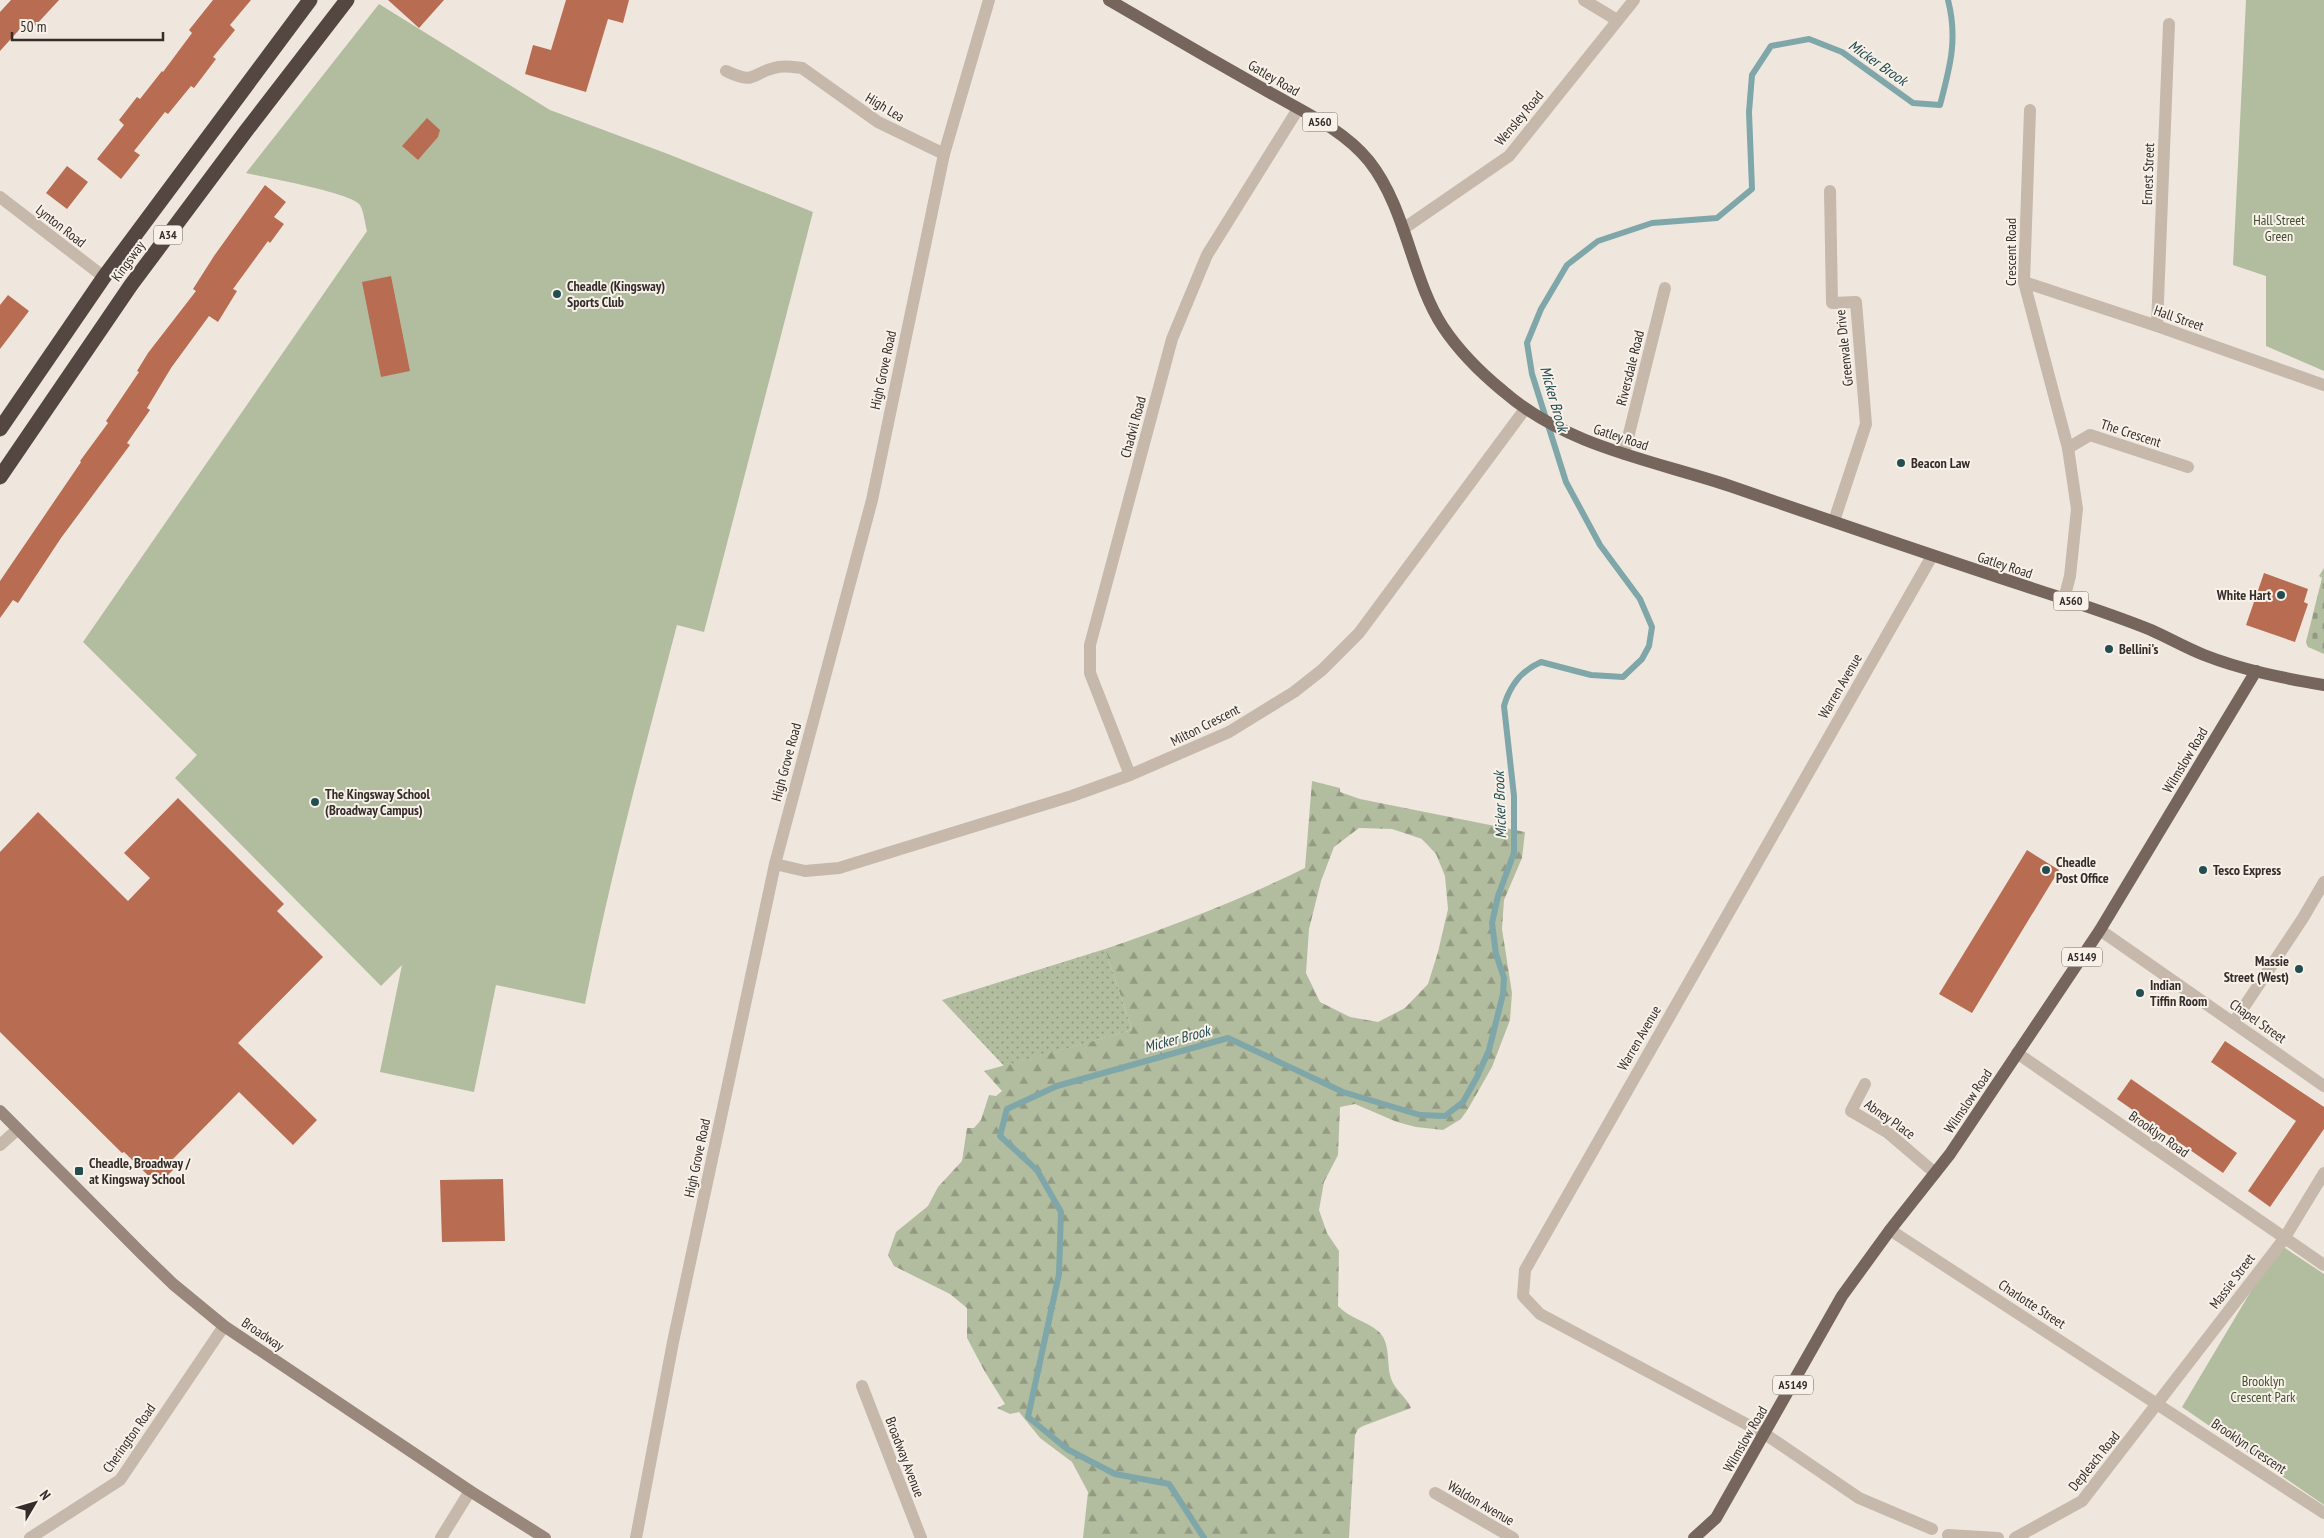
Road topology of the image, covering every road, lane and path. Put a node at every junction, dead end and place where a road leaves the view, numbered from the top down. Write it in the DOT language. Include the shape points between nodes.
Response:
graph roads {
  1 [pos="310,0"];
  2 [pos="347,0"];
  3 [pos="989,0"];
  4 [pos="1109,0"];
  5 [pos="1584,0"];
  6 [pos="1634,0"];
  7 [pos="1618,20"];
  8 [pos="2170,24"];
  9 [pos="726,71"];
  10 [pos="1298,109"];
  11 [pos="2030,110"];
  12 [pos="944,154"];
  13 [pos="1830,191"];
  14 [pos="0,197"];
  15 [pos="1403,229"];
  16 [pos="104,277"];
  17 [pos="2024,282"];
  18 [pos="1665,288"];
  19 [pos="2158,326"];
  20 [pos="2324,385"];
  21 [pos="1528,411"];
  22 [pos="0,429"];
  23 [pos="2068,448"];
  24 [pos="1624,454"];
  25 [pos="2188,467"];
  26 [pos="0,478"];
  27 [pos="1834,521"];
  28 [pos="1932,556"];
  29 [pos="2064,599"];
  30 [pos="2256,671"];
  31 [pos="2324,685"];
  32 [pos="1130,775"];
  33 [pos="775,864"];
  34 [pos="2324,882"];
  35 [pos="2100,930"];
  36 [pos="2234,1022"];
  37 [pos="2017,1054"];
  38 [pos="1864,1084"];
  39 [pos="2324,1086"];
  40 [pos="0,1111"];
  41 [pos="18,1128"];
  42 [pos="0,1145"];
  43 [pos="1935,1173"];
  44 [pos="2324,1173"];
  45 [pos="1890,1230"];
  46 [pos="2284,1239"];
  47 [pos="2324,1265"];
  48 [pos="224,1326"];
  49 [pos="862,1386"];
  50 [pos="2158,1403"];
  51 [pos="1765,1434"];
  52 [pos="470,1491"];
  53 [pos="1435,1493"];
  54 [pos="2324,1513"];
  55 [pos="1932,1529"];
  56 [pos="1948,1535"];
  57 [pos="30,1538"];
  58 [pos="441,1538"];
  59 [pos="545,1538"];
  60 [pos="636,1538"];
  61 [pos="921,1538"];
  62 [pos="1513,1538"];
  63 [pos="1694,1538"];
  64 [pos="1998,1538"];
  65 [pos="2015,1538"];
  1 -- 16 [label="highway, Kingsway / A34"];
  2 -- 26 [label="highway, Kingsway / A34" via="131,285"];
  3 -- 12 [label="street, High Grove Road"];
  4 -- 10 [label="main road, Gatley Road / A560"];
  5 -- 7 [label="street"];
  6 -- 7 [label="street, Wensley Road"];
  7 -- 15 [label="street, Wensley Road" via="1508,156"];
  8 -- 19 [label="street, Ernest Street"];
  9 -- 12 [label="street, High Lea" via="738,77 754,78 774,68 802,68 878,122"];
  10 -- 15 [label="main road, Gatley Road / A560" via="1347,140 1369,161 1384,184"];
  10 -- 32 [label="street, Chadvil Road" via="1207,255 1172,339 1090,645 1090,673"];
  11 -- 17 [label="street, Crescent Road"];
  12 -- 33 [label="street, High Grove Road" via="872,500"];
  13 -- 27 [label="street, Greenvale Drive" via="1832,304 1856,302 1866,424"];
  14 -- 16 [label="street, Lynton Road"];
  15 -- 21 [label="main road, Gatley Road / A560" via="1443,326 1483,373"];
  16 -- 22 [label="highway, Kingsway / A34"];
  17 -- 19 [label="street, Hall Street"];
  17 -- 23 [label="street, Crescent Road"];
  18 -- 24 [label="street, Riversdale Road"];
  19 -- 20 [label="street, Hall Street"];
  21 -- 24 [label="main road, Gatley Road / A560" via="1584,441"];
  21 -- 32 [label="street, Milton Crescent" via="1359,633 1322,670 1294,692 1229,732"];
  23 -- 25 [label="street, The Crescent" via="2090,435"];
  23 -- 29 [label="street" via="2077,509 2070,576"];
  24 -- 27 [label="main road, Gatley Road / A560"];
  27 -- 28 [label="main road, Gatley Road / A560"];
  28 -- 29 [label="main road, Gatley Road / A560"];
  28 -- 51 [label="street, Warren Avenue" via="1525,1270 1523,1296 1540,1314"];
  29 -- 30 [label="main road, Gatley Road / A560" via="2148,629 2203,655"];
  30 -- 31 [label="main road, A560"];
  30 -- 35 [label="main road, Wilmslow Road / A5149"];
  32 -- 33 [label="street, Milton Crescent" via="839,868 805,871"];
  33 -- 60 [label="street, High Grove Road" via="673,1342"];
  34 -- 36 [label="street"];
  35 -- 36 [label="street, Chapel Street"];
  35 -- 37 [label="main road, Wilmslow Road / A5149"];
  36 -- 39 [label="street, Chapel Street"];
  37 -- 43 [label="main road, Wilmslow Road / A5149"];
  37 -- 46 [label="street, Brooklyn Road"];
  38 -- 43 [label="street, Abney Place" via="1851,1111 1887,1132"];
  40 -- 41 [label="street, Broadway"];
  41 -- 42 [label="street"];
  41 -- 48 [label="street, Broadway" via="172,1284"];
  43 -- 45 [label="main road, Wilmslow Road / A5149"];
  44 -- 46 [label="street, Massie Street"];
  45 -- 50 [label="street, Charlotte Street"];
  45 -- 51 [label="main road, Wilmslow Road / A5149" via="1842,1296"];
  46 -- 47 [label="street"];
  46 -- 50 [label="street, Massie Street"];
  48 -- 52 [label="street, Broadway"];
  48 -- 57 [label="street, Cherington Road" via="120,1480"];
  49 -- 61 [label="street, Broadway Avenue"];
  50 -- 54 [label="street, Brooklyn Crescent"];
  50 -- 65 [label="street, Depleach Road" via="2082,1501"];
  51 -- 55 [label="street" via="1859,1498"];
  51 -- 63 [label="main road, Wilmslow Road / A5149" via="1716,1518"];
  52 -- 58 [label="street"];
  52 -- 59 [label="street, Broadway"];
  53 -- 62 [label="street, Waldon Avenue"];
  56 -- 64 [label="street"];
}
